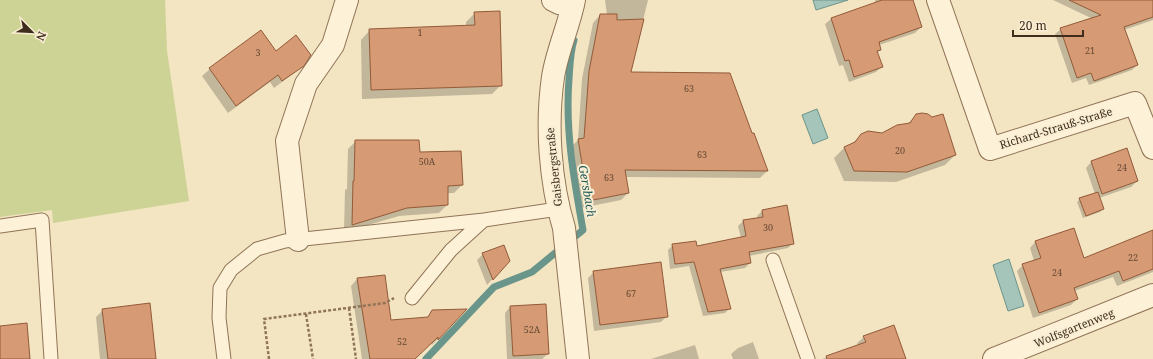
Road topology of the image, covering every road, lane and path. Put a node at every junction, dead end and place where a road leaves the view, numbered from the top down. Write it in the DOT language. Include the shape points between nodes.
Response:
graph roads {
  1 [pos="347,0"];
  2 [pos="938,0"];
  3 [pos="567,2"];
  4 [pos="1153,148"];
  5 [pos="561,219"];
  6 [pos="484,220"];
  7 [pos="0,226"];
  8 [pos="298,240"];
  9 [pos="773,260"];
  10 [pos="1153,295"];
  11 [pos="412,298"];
  12 [pos="349,308"];
  13 [pos="306,314"];
  14 [pos="51,359"];
  15 [pos="224,359"];
  16 [pos="269,359"];
  17 [pos="313,359"];
  18 [pos="356,359"];
  19 [pos="578,359"];
  20 [pos="808,359"];
  21 [pos="994,359"];
  1 -- 8 [label="street" via="333,45 306,84 287,141"];
  2 -- 4 [label="street, Richard-Strauß-Straße" via="990,149 1135,103"];
  3 -- 5 [label="street, Gaisbergstraße" via="553,76 549,114 552,170"];
  5 -- 6 [label="lane"];
  5 -- 19 [label="street, Gaisbergstraße"];
  6 -- 8 [label="lane"];
  6 -- 11 [label="lane" via="451,250"];
  7 -- 14 [label="lane" via="42,220"];
  8 -- 15 [label="lane" via="257,249 232,270 220,288 219,318"];
  9 -- 20 [label="lane"];
  10 -- 21 [label="street, Wolfsgartenweg"];
  11 -- 12 [label="path" via="399,296 385,303"];
  12 -- 13 [label="path"];
  12 -- 18 [label="path"];
  13 -- 16 [label="path" via="264,319"];
  13 -- 17 [label="path"];
}
